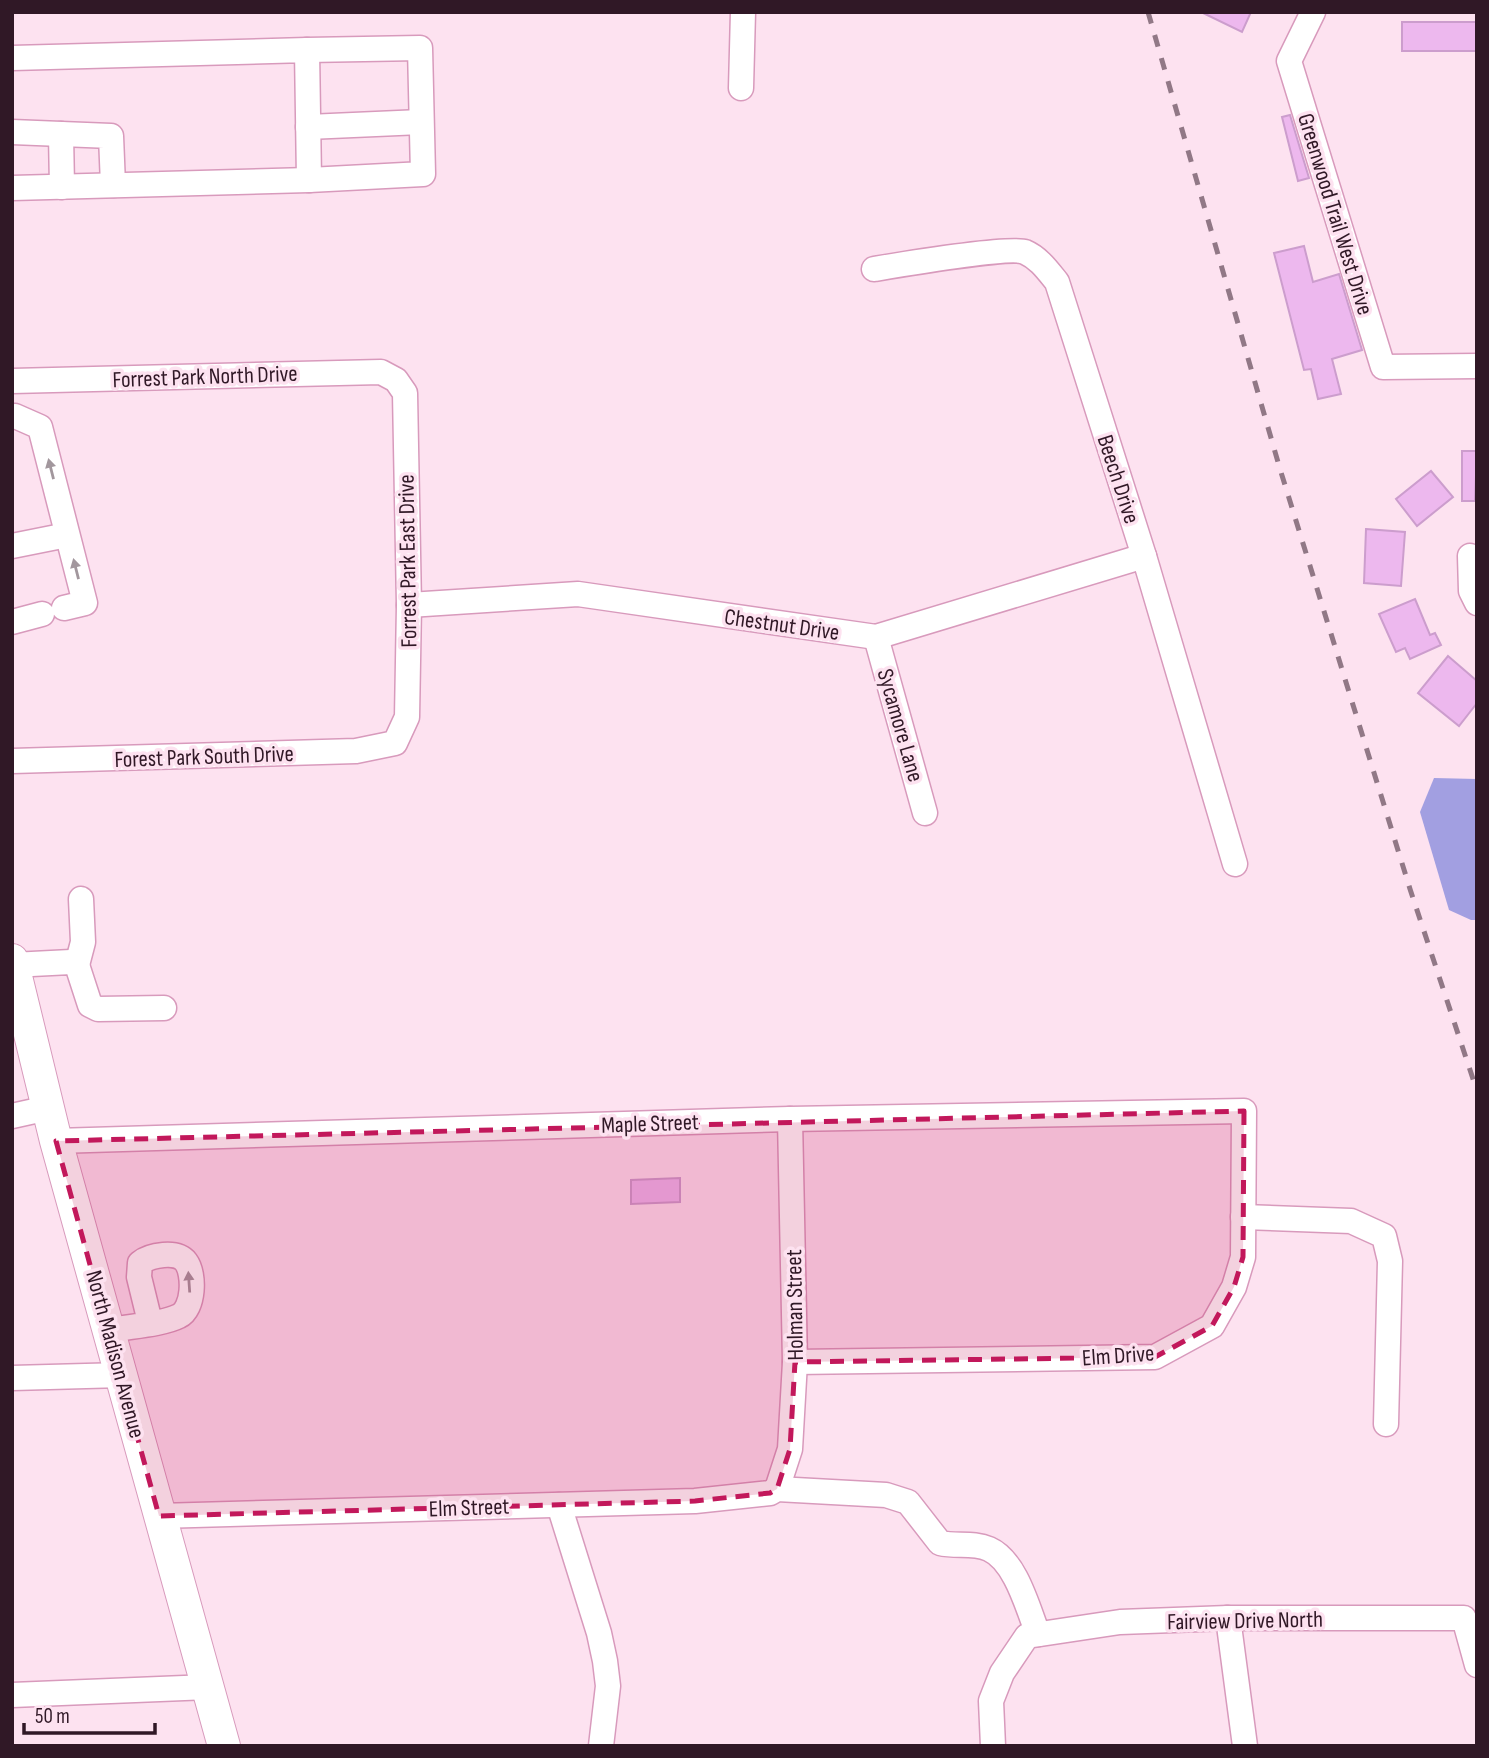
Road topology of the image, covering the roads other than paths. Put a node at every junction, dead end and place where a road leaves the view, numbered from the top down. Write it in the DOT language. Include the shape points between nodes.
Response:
graph roads {
  1 [pos="743,12"];
  2 [pos="1313,12"];
  3 [pos="307,50"];
  4 [pos="12,58"];
  5 [pos="741,88"];
  6 [pos="421,122"];
  7 [pos="308,127"];
  8 [pos="12,132"];
  9 [pos="61,134"];
  10 [pos="310,180"];
  11 [pos="113,186"];
  12 [pos="62,187"];
  13 [pos="12,188"];
  14 [pos="874,269"];
  15 [pos="1477,366"];
  16 [pos="396,380"];
  17 [pos="14,381"];
  18 [pos="14,416"];
  19 [pos="67,535"];
  20 [pos="12,546"];
  21 [pos="1143,556"];
  22 [pos="1470,556"];
  23 [pos="1477,603"];
  24 [pos="409,605"];
  25 [pos="12,622"];
  26 [pos="876,637"];
  27 [pos="395,743"];
  28 [pos="12,761"];
  29 [pos="926,813"];
  30 [pos="1235,864"];
  31 [pos="81,900"];
  32 [pos="13,963"];
  33 [pos="77,965"];
  34 [pos="164,1008"];
  35 [pos="48,1108"];
  36 [pos="1244,1111"];
  37 [pos="12,1116"];
  38 [pos="790,1119"];
  39 [pos="56,1141"];
  40 [pos="1244,1217"];
  41 [pos="150,1322"];
  42 [pos="110,1330"];
  43 [pos="795,1362"];
  44 [pos="123,1375"];
  45 [pos="12,1378"];
  46 [pos="1386,1424"];
  47 [pos="777,1489"];
  48 [pos="559,1505"];
  49 [pos="159,1516"];
  50 [pos="1228,1618"];
  51 [pos="1033,1635"];
  52 [pos="1477,1665"];
  53 [pos="209,1687"];
  54 [pos="12,1695"];
  55 [pos="224,1746"];
  56 [pos="601,1746"];
  57 [pos="993,1746"];
  58 [pos="1245,1746"];
  1 -- 5 [label="street"];
  2 -- 15 [label="street, Greenwood Trail West Drive" via="1289,61 1383,367"];
  3 -- 4 [label="street"];
  3 -- 6 [label="street" via="420,48"];
  3 -- 7 [label="street"];
  6 -- 7 [label="street"];
  6 -- 10 [label="street" via="423,174"];
  7 -- 10 [label="street"];
  8 -- 9 [label="street"];
  9 -- 11 [label="street" via="111,136"];
  9 -- 12 [label="street"];
  10 -- 11 [label="street"];
  11 -- 12 [label="street"];
  12 -- 13 [label="street"];
  14 -- 21 [label="street, Beech Drive" via="1023,251 1038,261 1057,282"];
  16 -- 17 [label="street, Forrest Park North Drive" via="381,372"];
  16 -- 24 [label="street, Forrest Park East Drive" via="405,393"];
  17 -- 18 [label="street"];
  19 -- 18 [label="street, one-way" via="40,427"];
  19 -- 20 [label="street"];
  25 -- 19 [label="street, one-way" via="85,603"];
  21 -- 26 [label="street, Chestnut Drive"];
  21 -- 30 [label="street, Beech Drive"];
  22 -- 23 [label="street" via="1471,591"];
  24 -- 26 [label="street, Chestnut Drive" via="578,594"];
  24 -- 27 [label="street, Forrest Park East Drive" via="407,717"];
  26 -- 29 [label="street, Sycamore Lane"];
  27 -- 28 [label="street, Forest Park South Drive" via="355,751"];
  31 -- 33 [label="street" via="83,942"];
  32 -- 33 [label="street"];
  32 -- 35 [label="main road, North Madison Avenue"];
  33 -- 34 [label="street" via="86,998 98,1009"];
  35 -- 37 [label="street"];
  35 -- 39 [label="main road, North Madison Avenue"];
  36 -- 38 [label="street, Maple Street"];
  36 -- 40 [label="street, Elm Drive"];
  38 -- 39 [label="street, Maple Street"];
  38 -- 43 [label="street, Holman Street"];
  39 -- 42 [label="main road, North Madison Avenue"];
  40 -- 43 [label="street, Elm Drive" via="1243,1257 1234,1287 1212,1326 1155,1357"];
  40 -- 46 [label="street" via="1351,1221 1384,1236 1390,1261"];
  41 -- 42 [label="street"];
  42 -- 44 [label="main road, North Madison Avenue"];
  43 -- 47 [label="street, Holman Street" via="790,1449"];
  44 -- 45 [label="street"];
  44 -- 49 [label="main road, North Madison Avenue"];
  47 -- 48 [label="street, Elm Street" via="695,1501"];
  47 -- 51 [label="street, Elm Street" via="886,1495 908,1502 940,1543 991,1550 1009,1566 1021,1588"];
  48 -- 49 [label="street, Elm Street"];
  48 -- 56 [label="street" via="605,1661 608,1686"];
  49 -- 53 [label="main road, North Madison Avenue"];
  50 -- 51 [label="street, Fairview Drive North" via="1120,1622"];
  50 -- 52 [label="street, Fairview Drive North" via="1464,1618"];
  50 -- 58 [label="street"];
  51 -- 57 [label="street" via="1002,1674 991,1701"];
  53 -- 54 [label="street"];
  53 -- 55 [label="main road, North Madison Avenue"];
}
